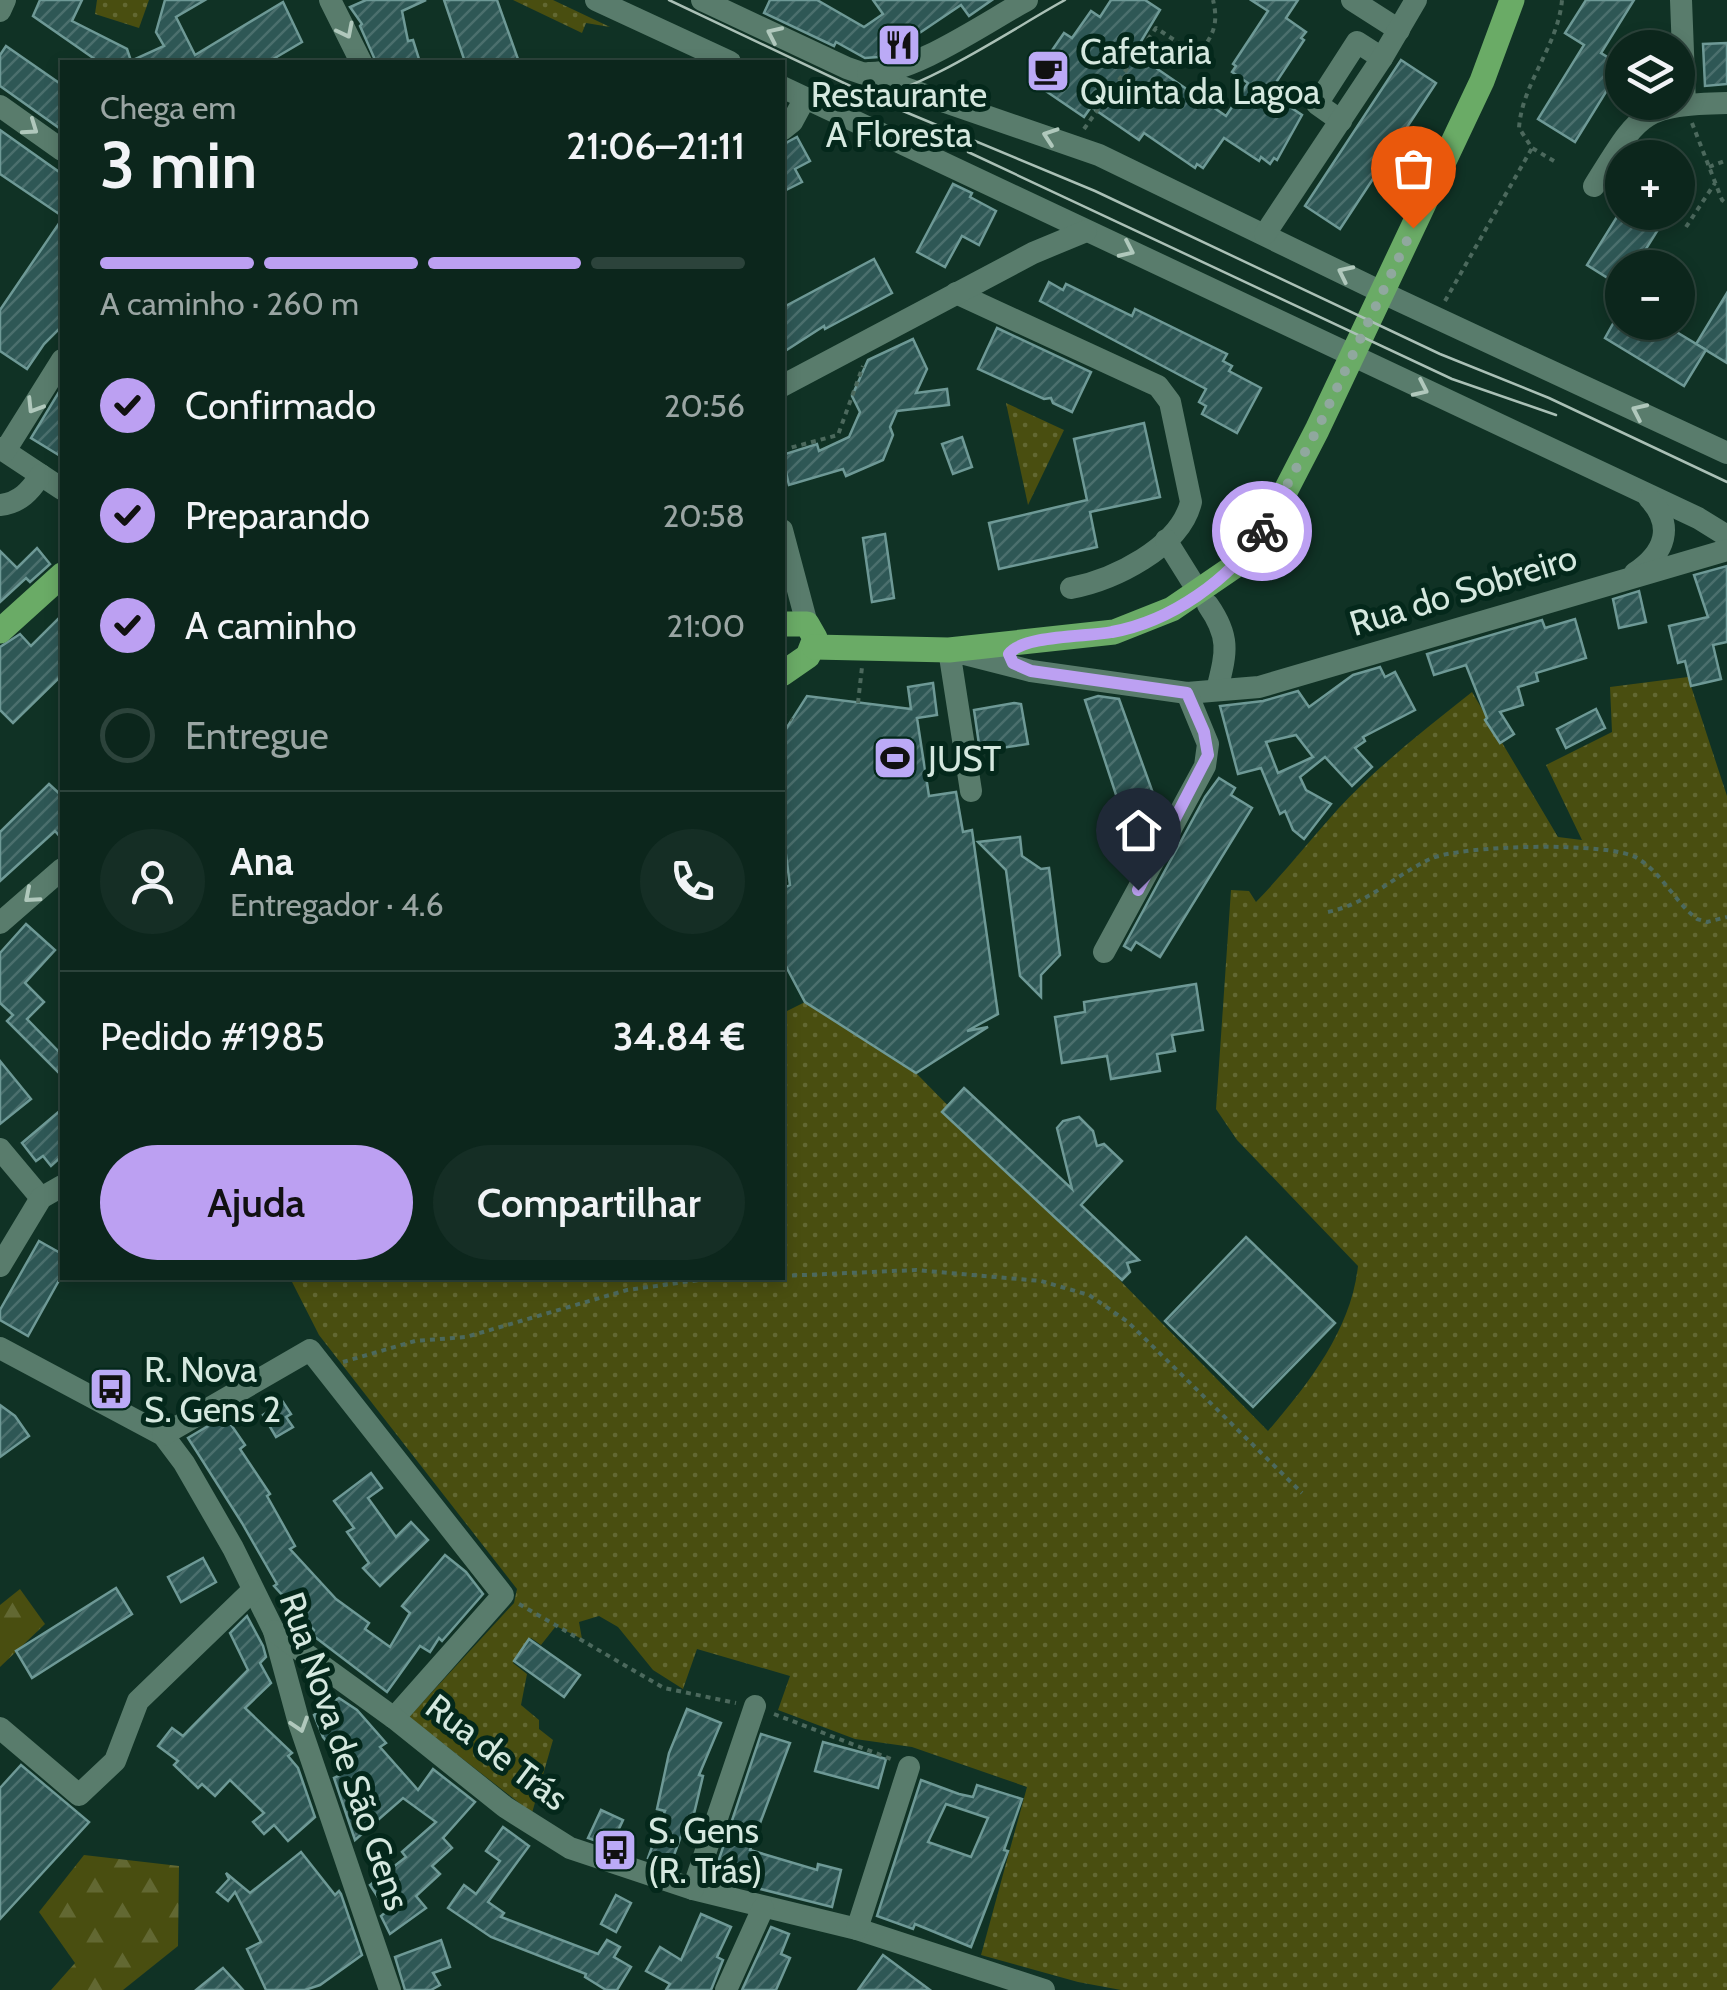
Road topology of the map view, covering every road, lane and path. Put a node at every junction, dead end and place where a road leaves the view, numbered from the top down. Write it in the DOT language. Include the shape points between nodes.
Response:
graph roads {
  1 [pos="5,0"];
  2 [pos="330,0"];
  3 [pos="596,0"];
  4 [pos="702,0"];
  5 [pos="1027,0"];
  6 [pos="1213,0"];
  7 [pos="1352,0"];
  8 [pos="1416,0"];
  9 [pos="1512,0"];
  10 [pos="1562,0"];
  11 [pos="1682,0"];
  12 [pos="0,11"];
  13 [pos="1400,30"];
  14 [pos="1683,30"];
  15 [pos="360,60"];
  16 [pos="726,60"];
  17 [pos="848,68"];
  18 [pos="785,88"];
  19 [pos="806,98"];
  20 [pos="1727,103"];
  21 [pos="1695,104"];
  22 [pos="0,106"];
  23 [pos="1640,120"];
  24 [pos="1691,120"];
  25 [pos="785,128"];
  26 [pos="1074,144"];
  27 [pos="1532,148"];
  28 [pos="60,149"];
  29 [pos="1727,160"];
  30 [pos="1554,162"];
  31 [pos="1709,167"];
  32 [pos="1715,183"];
  33 [pos="1594,186"];
  34 [pos="1727,204"];
  35 [pos="1039,209"];
  36 [pos="1695,213"];
  37 [pos="1086,230"];
  38 [pos="1265,234"];
  39 [pos="1034,253"];
  40 [pos="956,293"];
  41 [pos="1436,316"];
  42 [pos="873,338"];
  43 [pos="60,363"];
  44 [pos="785,383"];
  45 [pos="785,449"];
  46 [pos="3,450"];
  47 [pos="1727,453"];
  48 [pos="41,475"];
  49 [pos="60,487"];
  50 [pos="1642,492"];
  51 [pos="0,505"];
  52 [pos="1727,536"];
  53 [pos="1166,540"];
  54 [pos="785,542"];
  55 [pos="1727,550"];
  56 [pos="1629,577"];
  57 [pos="60,578"];
  58 [pos="1192,580"];
  59 [pos="1071,588"];
  60 [pos="1208,605"];
  61 [pos="797,630"];
  62 [pos="0,631"];
  63 [pos="1028,642"];
  64 [pos="949,650"];
  65 [pos="862,658"];
  66 [pos="1031,671"];
  67 [pos="785,672"];
  68 [pos="1217,690"];
  69 [pos="1187,693"];
  70 [pos="858,702"];
  71 [pos="785,716"];
  72 [pos="792,720"];
  73 [pos="971,791"];
  74 [pos="60,871"];
  75 [pos="785,882"];
  76 [pos="790,885"];
  77 [pos="1328,912"];
  78 [pos="1727,917"];
  79 [pos="0,924"];
  80 [pos="1104,952"];
  81 [pos="0,1149"];
  82 [pos="60,1187"];
  83 [pos="41,1198"];
  84 [pos="0,1266"];
  85 [pos="785,1276"];
  86 [pos="699,1280"];
  87 [pos="0,1348"];
  88 [pos="324,1368"];
  89 [pos="163,1435"];
  90 [pos="1302,1493"];
  91 [pos="253,1590"];
  92 [pos="504,1595"];
  93 [pos="274,1631"];
  94 [pos="755,1706"];
  95 [pos="394,1718"];
  96 [pos="0,1728"];
  97 [pos="909,1767"];
  98 [pos="693,1889"];
  99 [pos="763,1908"];
  100 [pos="857,1929"];
  101 [pos="382,1986"];
  102 [pos="726,1990"];
  103 [pos="1038,1990"];
  1 -- 12 [label="street"];
  2 -- 15 [label="street, one-way"];
  3 -- 16 [label="street"];
  17 -- 4 [label="street, one-way"];
  5 -- 17 [label="street" via="907,66 876,73"];
  6 -- 26 [label="path" via="1216,26 1197,56 1156,28"];
  7 -- 13 [label="street"];
  8 -- 13 [label="street"];
  9 -- 63 [label="main road" via="1413,228 1272,517 1232,568 1172,610 1114,632"];
  10 -- 27 [label="path" via="1520,114 1519,128"];
  11 -- 14 [label="street"];
  13 -- 38 [label="street"];
  26 -- 17 [label="street, one-way"];
  18 -- 19 [label="street"];
  19 -- 25 [label="street"];
  19 -- 35 [label="street"];
  20 -- 21 [label="street"];
  22 -- 28 [label="street, one-way"];
  23 -- 33 [label="street"];
  24 -- 31 [label="path"];
  26 -- 38 [label="street"];
  27 -- 30 [label="path"];
  27 -- 41 [label="path"];
  29 -- 31 [label="path"];
  31 -- 32 [label="path"];
  32 -- 34 [label="path"];
  32 -- 36 [label="path"];
  35 -- 37 [label="street"];
  35 -- 39 [label="street" via="1042,232"];
  37 -- 39 [label="street"];
  37 -- 50 [label="street, one-way"];
  41 -- 38 [label="street, one-way"];
  39 -- 40 [label="street"];
  40 -- 42 [label="street"];
  40 -- 53 [label="street" via="1166,394 1191,502"];
  47 -- 41 [label="street, one-way"];
  42 -- 44 [label="street"];
  42 -- 45 [label="path" via="838,435"];
  43 -- 46 [label="street, one-way"];
  46 -- 48 [label="street"];
  48 -- 49 [label="street"];
  48 -- 51 [label="street" via="19,500"];
  50 -- 52 [label="street"];
  50 -- 56 [label="street" via="1660,511 1665,532 1656,556"];
  53 -- 58 [label="street"];
  53 -- 59 [label="street" via="1111,576"];
  54 -- 61 [label="street" via="798,596"];
  55 -- 56 [label="street, Rua do Sobreiro"];
  56 -- 68 [label="street, Rua do Sobreiro" via="1259,687"];
  57 -- 62 [label="main road"];
  60 -- 68 [label="street" via="1226,646"];
  61 -- 64 [label="main road, Rua do Sobreiro"];
  61 -- 67 [label="main road" via="801,663"];
  63 -- 64 [label="main road"];
  63 -- 66 [label="street" via="1009,658"];
  64 -- 66 [label="street, Rua do Sobreiro"];
  64 -- 73 [label="street"];
  65 -- 70 [label="path"];
  66 -- 69 [label="street, Rua do Sobreiro"];
  68 -- 69 [label="street, Rua do Sobreiro"];
  69 -- 80 [label="street" via="1208,744 1204,766"];
  71 -- 72 [label="path"];
  74 -- 79 [label="street, one-way"];
  75 -- 76 [label="path"];
  77 -- 78 [label="path" via="1353,906 1434,857 1581,847 1637,858 1696,919"];
  81 -- 83 [label="street"];
  82 -- 83 [label="street"];
  83 -- 84 [label="street"];
  85 -- 90 [label="path" via="916,1270 1041,1281 1088,1295 1128,1322"];
  86 -- 88 [label="path" via="627,1290 466,1337 415,1341"];
  87 -- 89 [label="street"];
  88 -- 89 [label="street" via="310,1350"];
  88 -- 92 [label="street"];
  89 -- 91 [label="street, Rua Nova de São Gens"];
  91 -- 93 [label="street, Rua Nova de São Gens"];
  91 -- 96 [label="street" via="138,1701 115,1760 79,1795"];
  92 -- 94 [label="path" via="664,1688"];
  92 -- 95 [label="street"];
  93 -- 95 [label="street, Rua de Trás"];
  93 -- 101 [label="street, Rua Nova de São Gens, one-way"];
  94 -- 97 [label="path"];
  94 -- 98 [label="street"];
  95 -- 98 [label="street, Rua de Trás" via="546,1836"];
  97 -- 100 [label="street"];
  98 -- 99 [label="street, Rua de Trás"];
  99 -- 100 [label="street, Rua de Trás"];
  99 -- 102 [label="street"];
  100 -- 103 [label="street, Rua de Trás"];
}
